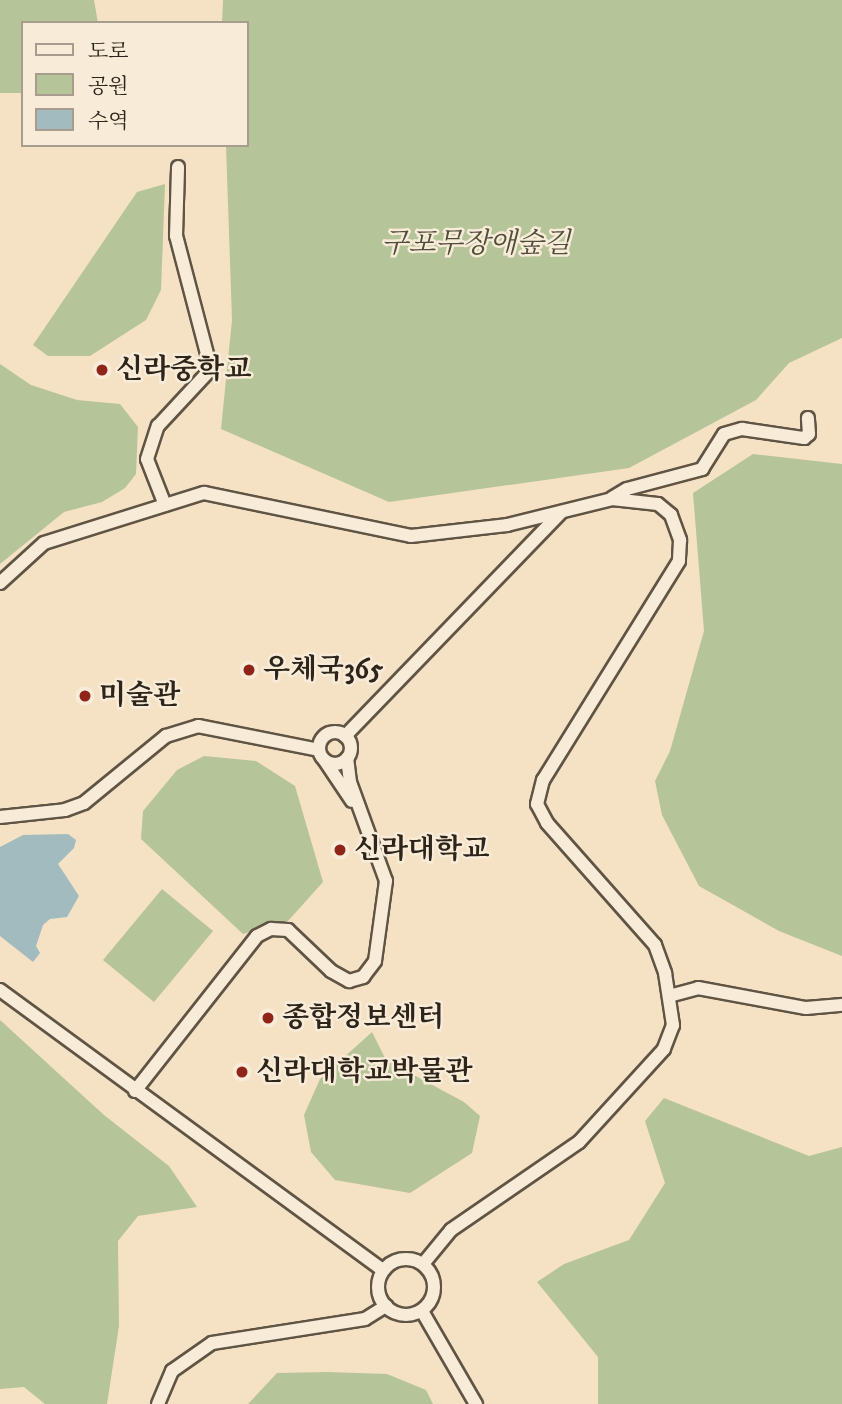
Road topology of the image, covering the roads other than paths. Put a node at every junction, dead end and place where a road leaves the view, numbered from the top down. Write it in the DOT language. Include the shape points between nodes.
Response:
graph roads {
  1 [pos="178,167"];
  2 [pos="808,418"];
  3 [pos="612,499"];
  4 [pos="165,505"];
  5 [pos="562,511"];
  6 [pos="0,583"];
  7 [pos="345,736"];
  8 [pos="322,755"];
  9 [pos="347,758"];
  10 [pos="360,811"];
  11 [pos="0,817"];
  12 [pos="0,990"];
  13 [pos="669,996"];
  14 [pos="842,1005"];
  15 [pos="135,1091"];
  16 [pos="423,1264"];
  17 [pos="383,1270"];
  18 [pos="386,1306"];
  19 [pos="422,1311"];
  20 [pos="158,1404"];
  21 [pos="476,1404"];
  1 -- 4 [label="street" via="176,236 211,369 158,426 147,459"];
  2 -- 3 [label="street" via="810,433 804,438 741,429 724,434 702,469 627,489"];
  3 -- 5 [label="street"];
  3 -- 13 [label="street" via="658,504 671,515 680,540 679,561 543,780 537,804 547,823 654,945"];
  4 -- 5 [label="street" via="204,493 221,494 411,536 451,534"];
  4 -- 6 [label="street" via="44,543"];
  5 -- 7 [label="street"];
  7 -- 8 [label="street" via="327,734"];
  7 -- 9 [label="street" via="351,747"];
  8 -- 9 [label="street" via="336,764"];
  8 -- 10 [label="street"];
  8 -- 11 [label="street" via="198,726 166,736 84,803 65,810"];
  9 -- 10 [label="street"];
  10 -- 15 [label="street" via="386,881 381,940 375,961 363,977 349,981 288,930 271,929 257,936"];
  12 -- 15 [label="street"];
  13 -- 14 [label="street" via="698,988 806,1008"];
  13 -- 16 [label="street" via="673,1025 664,1049 605,1114 579,1142 451,1230"];
  15 -- 17 [label="street"];
  16 -- 17 [label="street" via="401,1259"];
  16 -- 19 [label="street" via="435,1282 434,1294"];
  17 -- 18 [label="street" via="378,1292"];
  18 -- 19 [label="street" via="400,1315"];
  18 -- 20 [label="street" via="365,1319 212,1343 173,1371"];
  19 -- 21 [label="street"];
}
